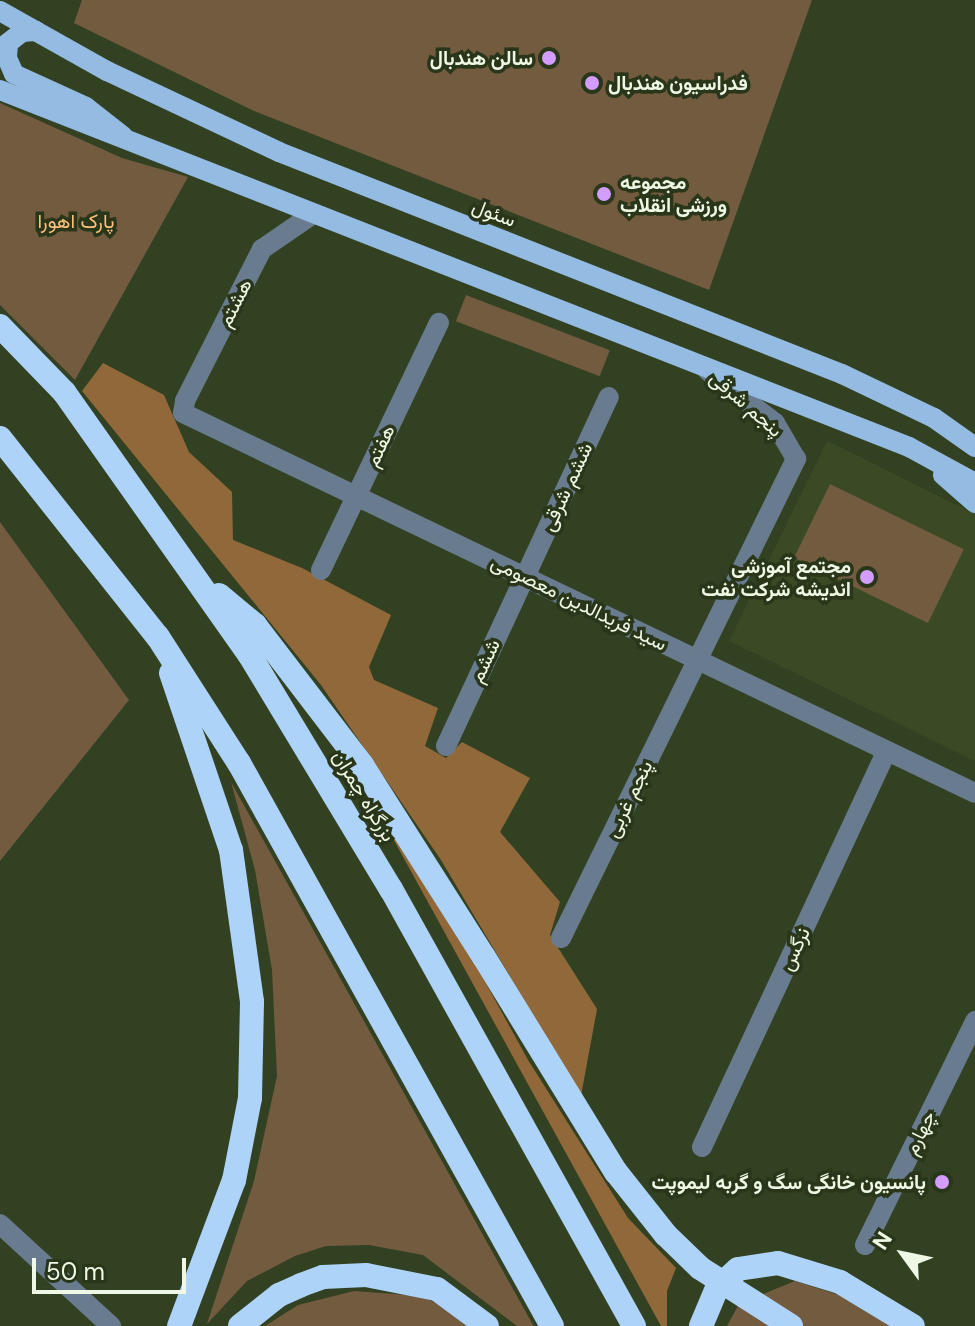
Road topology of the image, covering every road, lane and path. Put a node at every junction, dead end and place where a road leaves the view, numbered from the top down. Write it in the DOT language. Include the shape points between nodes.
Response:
graph roads {
  1 [pos="0,11"];
  2 [pos="36,31"];
  3 [pos="0,90"];
  4 [pos="130,142"];
  5 [pos="313,214"];
  6 [pos="439,323"];
  7 [pos="0,326"];
  8 [pos="701,366"];
  9 [pos="609,397"];
  10 [pos="183,413"];
  11 [pos="934,418"];
  12 [pos="0,438"];
  13 [pos="975,438"];
  14 [pos="909,447"];
  15 [pos="975,447"];
  16 [pos="975,483"];
  17 [pos="356,496"];
  18 [pos="975,503"];
  19 [pos="321,570"];
  20 [pos="525,577"];
  21 [pos="199,578"];
  22 [pos="158,637"];
  23 [pos="697,660"];
  24 [pos="446,746"];
  25 [pos="887,751"];
  26 [pos="975,793"];
  27 [pos="561,938"];
  28 [pos="975,1021"];
  29 [pos="702,1147"];
  30 [pos="5,1237"];
  31 [pos="865,1245"];
  32 [pos="107,1325"];
  33 [pos="179,1326"];
  34 [pos="240,1326"];
  35 [pos="487,1326"];
  36 [pos="552,1326"];
  37 [pos="634,1326"];
  38 [pos="701,1326"];
  39 [pos="791,1326"];
  40 [pos="913,1326"];
  1 -- 2 [label="main road, سئول"];
  2 -- 4 [label="main road" via="22,32 8,43 14,74 98,114"];
  2 -- 11 [label="main road, سئول" via="279,152 842,374"];
  3 -- 4 [label="main road"];
  4 -- 5 [label="main road"];
  5 -- 8 [label="main road"];
  5 -- 10 [label="street, هشتم" via="262,249"];
  6 -- 17 [label="street, هفتم"];
  7 -- 21 [label="highway, بزرگراه چمران" via="64,392"];
  8 -- 14 [label="main road"];
  8 -- 23 [label="street, پنجم شرقی" via="775,423 796,459"];
  9 -- 20 [label="street, ششم شرقی"];
  10 -- 17 [label="street, سید فریدالدین معصومی"];
  11 -- 13 [label="main road"];
  11 -- 15 [label="main road, سئول"];
  12 -- 22 [label="highway"];
  14 -- 16 [label="main road"];
  14 -- 18 [label="main road"];
  17 -- 19 [label="street, هفتم"];
  17 -- 20 [label="street, سید فریدالدین معصومی"];
  20 -- 23 [label="street, سید فریدالدین معصومی"];
  20 -- 24 [label="street, ششم"];
  21 -- 37 [label="highway, بزرگراه چمران" via="391,889"];
  21 -- 39 [label="highway, bridge" via="255,625 406,827 616,1172 666,1235 712,1276"];
  22 -- 33 [label="highway" via="231,850 252,1002 250,1098 220,1228"];
  22 -- 36 [label="highway" via="239,763"];
  23 -- 25 [label="street, سید فریدالدین معصومی"];
  23 -- 27 [label="street, پنجم غربی"];
  25 -- 26 [label="street, سید فریدالدین معصومی"];
  25 -- 29 [label="street, نرگس"];
  28 -- 31 [label="street, چهارم"];
  30 -- 32 [label="street"];
  34 -- 35 [label="highway" via="279,1295 323,1277 405,1279 437,1289"];
  38 -- 40 [label="highway" via="717,1288 738,1269 778,1263 840,1282"];
}
